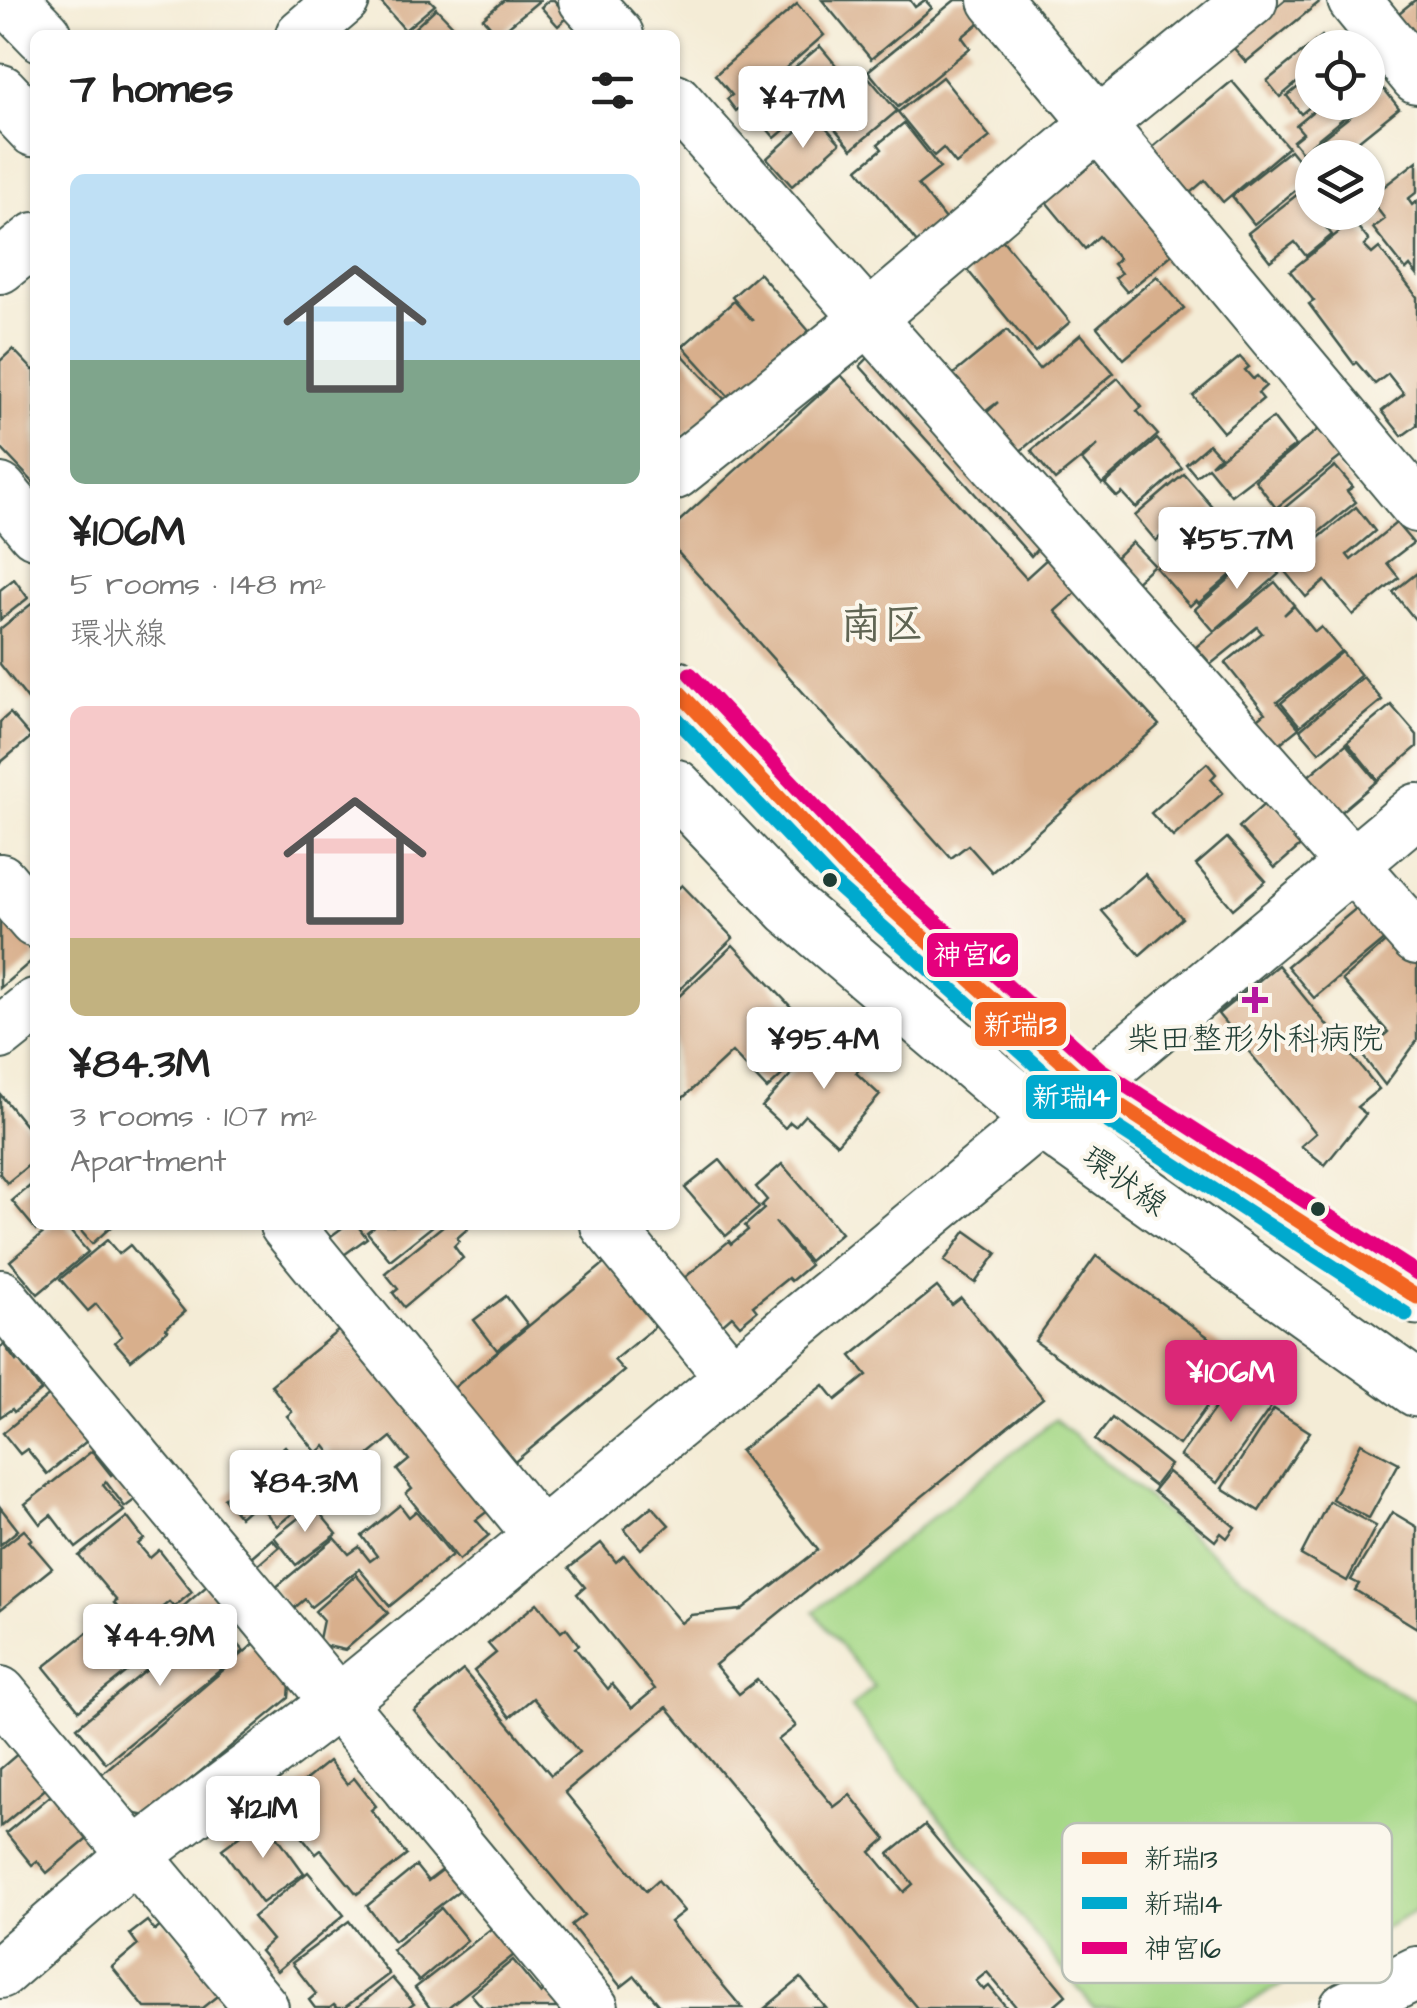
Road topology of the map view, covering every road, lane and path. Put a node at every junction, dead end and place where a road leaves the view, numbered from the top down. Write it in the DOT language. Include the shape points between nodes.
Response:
graph roads {
  1 [pos="10,0"];
  2 [pos="343,0"];
  3 [pos="586,0"];
  4 [pos="995,0"];
  5 [pos="1252,0"];
  6 [pos="1354,0"];
  7 [pos="39,30"];
  8 [pos="308,30"];
  9 [pos="613,30"];
  10 [pos="1417,77"];
  11 [pos="0,92"];
  12 [pos="680,106"];
  13 [pos="30,125"];
  14 [pos="1097,125"];
  15 [pos="30,243"];
  16 [pos="0,267"];
  17 [pos="869,318"];
  18 [pos="680,470"];
  19 [pos="0,490"];
  20 [pos="1417,506"];
  21 [pos="30,526"];
  22 [pos="680,693"];
  23 [pos="680,792"];
  24 [pos="1417,810"];
  25 [pos="1350,866"];
  26 [pos="0,880"];
  27 [pos="30,915"];
  28 [pos="1417,938"];
  29 [pos="30,1009"];
  30 [pos="0,1033"];
  31 [pos="1088,1085"];
  32 [pos="1041,1120"];
  33 [pos="290,1230"];
  34 [pos="611,1230"];
  35 [pos="0,1296"];
  36 [pos="1417,1297"];
  37 [pos="732,1376"];
  38 [pos="1417,1389"];
  39 [pos="541,1536"];
  40 [pos="0,1694"];
  41 [pos="338,1702"];
  42 [pos="134,1856"];
  43 [pos="0,1972"];
  44 [pos="1417,1973"];
  45 [pos="262,2008"];
  46 [pos="592,2008"];
  47 [pos="1346,2008"];
  1 -- 7 [label="main road"];
  2 -- 8 [label="street"];
  3 -- 9 [label="street"];
  4 -- 14 [label="street"];
  5 -- 14 [label="street"];
  6 -- 10 [label="street"];
  11 -- 13 [label="main road"];
  12 -- 17 [label="street"];
  14 -- 17 [label="street"];
  14 -- 20 [label="street"];
  15 -- 16 [label="street"];
  17 -- 18 [label="street"];
  17 -- 25 [label="street"];
  19 -- 21 [label="street"];
  22 -- 31 [label="main road, 環状線" via="844,864"];
  23 -- 32 [label="main road, 環状線" via="791,908"];
  24 -- 25 [label="street"];
  25 -- 28 [label="street"];
  25 -- 31 [label="street"];
  26 -- 27 [label="street"];
  29 -- 30 [label="street"];
  31 -- 32 [label="street"];
  31 -- 36 [label="main road, 環状線"];
  32 -- 37 [label="street"];
  32 -- 38 [label="main road, 環状線"];
  33 -- 39 [label="street"];
  34 -- 37 [label="street"];
  35 -- 41 [label="street"];
  37 -- 39 [label="street"];
  39 -- 41 [label="street"];
  40 -- 42 [label="street"];
  41 -- 42 [label="street"];
  41 -- 46 [label="street"];
  42 -- 43 [label="street"];
  42 -- 45 [label="street"];
  44 -- 47 [label="street"];
}
